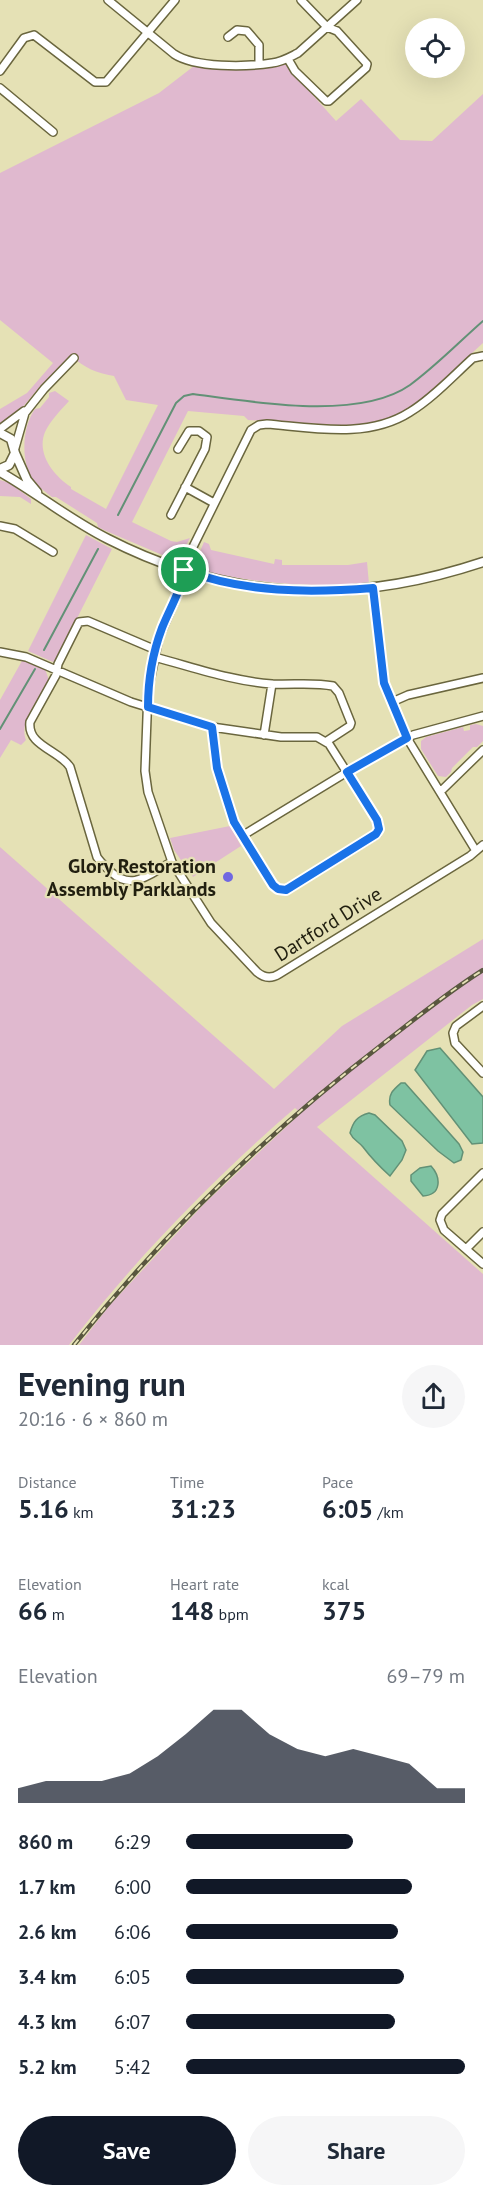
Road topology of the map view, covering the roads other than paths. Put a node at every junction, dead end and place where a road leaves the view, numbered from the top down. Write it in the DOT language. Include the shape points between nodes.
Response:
graph roads {
  1 [pos="108,0"];
  2 [pos="175,0"];
  3 [pos="301,0"];
  4 [pos="357,0"];
  5 [pos="327,27"];
  6 [pos="148,33"];
  7 [pos="228,37"];
  8 [pos="288,58"];
  9 [pos="260,64"];
  10 [pos="0,71"];
  11 [pos="0,88"];
  12 [pos="53,132"];
  13 [pos="483,356"];
  14 [pos="74,358"];
  15 [pos="35,399"];
  16 [pos="0,431"];
  17 [pos="178,449"];
  18 [pos="15,451"];
  19 [pos="0,471"];
  20 [pos="186,488"];
  21 [pos="214,503"];
  22 [pos="60,512"];
  23 [pos="171,515"];
  24 [pos="0,526"];
  25 [pos="53,552"];
  26 [pos="483,562"];
  27 [pos="184,570"];
  28 [pos="373,588"];
  29 [pos="0,652"];
  30 [pos="155,654"];
  31 [pos="57,669"];
  32 [pos="483,678"];
  33 [pos="272,684"];
  34 [pos="392,702"];
  35 [pos="148,707"];
  36 [pos="483,716"];
  37 [pos="212,727"];
  38 [pos="264,735"];
  39 [pos="407,738"];
  40 [pos="327,741"];
  41 [pos="483,750"];
  42 [pos="347,772"];
  43 [pos="440,792"];
  44 [pos="242,836"];
  45 [pos="483,845"];
  46 [pos="476,851"];
  47 [pos="172,862"];
  48 [pos="483,1006"];
  49 [pos="483,1073"];
  50 [pos="483,1173"];
  51 [pos="483,1232"];
  52 [pos="466,1249"];
  53 [pos="483,1264"];
  1 -- 6 [label="street"];
  2 -- 6 [label="street"];
  3 -- 5 [label="street"];
  4 -- 5 [label="street"];
  5 -- 8 [label="street"];
  5 -- 8 [label="street" via="337,31 367,64 329,101 295,71"];
  6 -- 9 [label="street" via="174,54 193,63"];
  6 -- 10 [label="street" via="106,82 95,82 34,34 24,38"];
  7 -- 9 [label="street" via="237,30 248,31 259,45"];
  8 -- 9 [label="street"];
  11 -- 12 [label="street"];
  13 -- 21 [label="street, Dartford Drive" via="473,358 418,407 384,425 352,430 267,424 255,427"];
  14 -- 15 [label="street"];
  15 -- 16 [label="street"];
  15 -- 18 [label="street" via="25,413"];
  16 -- 18 [label="street" via="11,440"];
  17 -- 20 [label="street" via="189,431 199,431 207,437"];
  18 -- 19 [label="street" via="9,465"];
  18 -- 22 [label="street" via="34,490"];
  19 -- 22 [label="street"];
  20 -- 21 [label="street"];
  20 -- 23 [label="street"];
  21 -- 27 [label="street, Dartford Drive"];
  22 -- 27 [label="street" via="109,540"];
  24 -- 25 [label="street" via="15,528"];
  26 -- 28 [label="street" via="420,580"];
  27 -- 28 [label="street" via="265,589"];
  27 -- 30 [label="street, Dartford Drive"];
  28 -- 34 [label="street" via="382,671"];
  29 -- 31 [label="street"];
  30 -- 31 [label="street" via="84,620 77,624"];
  30 -- 33 [label="street" via="214,675"];
  30 -- 35 [label="street, Dartford Drive"];
  31 -- 35 [label="street"];
  31 -- 47 [label="street" via="30,722 30,733 70,767 98,860 117,878 130,882"];
  32 -- 34 [label="street"];
  33 -- 38 [label="street"];
  33 -- 40 [label="street" via="337,688 351,723"];
  34 -- 39 [label="street"];
  35 -- 37 [label="street"];
  35 -- 47 [label="street, Dartford Drive" via="147,785"];
  36 -- 39 [label="street"];
  37 -- 38 [label="street"];
  37 -- 44 [label="street" via="217,768"];
  38 -- 40 [label="street" via="317,737"];
  39 -- 42 [label="street"];
  39 -- 43 [label="street"];
  40 -- 42 [label="street"];
  41 -- 43 [label="street"];
  42 -- 44 [label="street"];
  42 -- 44 [label="street" via="377,820 375,836 288,889 280,890"];
  43 -- 46 [label="street"];
  45 -- 46 [label="street, Dartford Drive"];
  46 -- 47 [label="street, Dartford Drive" via="269,977 260,974 212,923"];
  48 -- 49 [label="street" via="456,1026 453,1033 455,1043"];
  50 -- 52 [label="street" via="441,1217 442,1227"];
  51 -- 52 [label="street"];
  52 -- 53 [label="street"];
}
